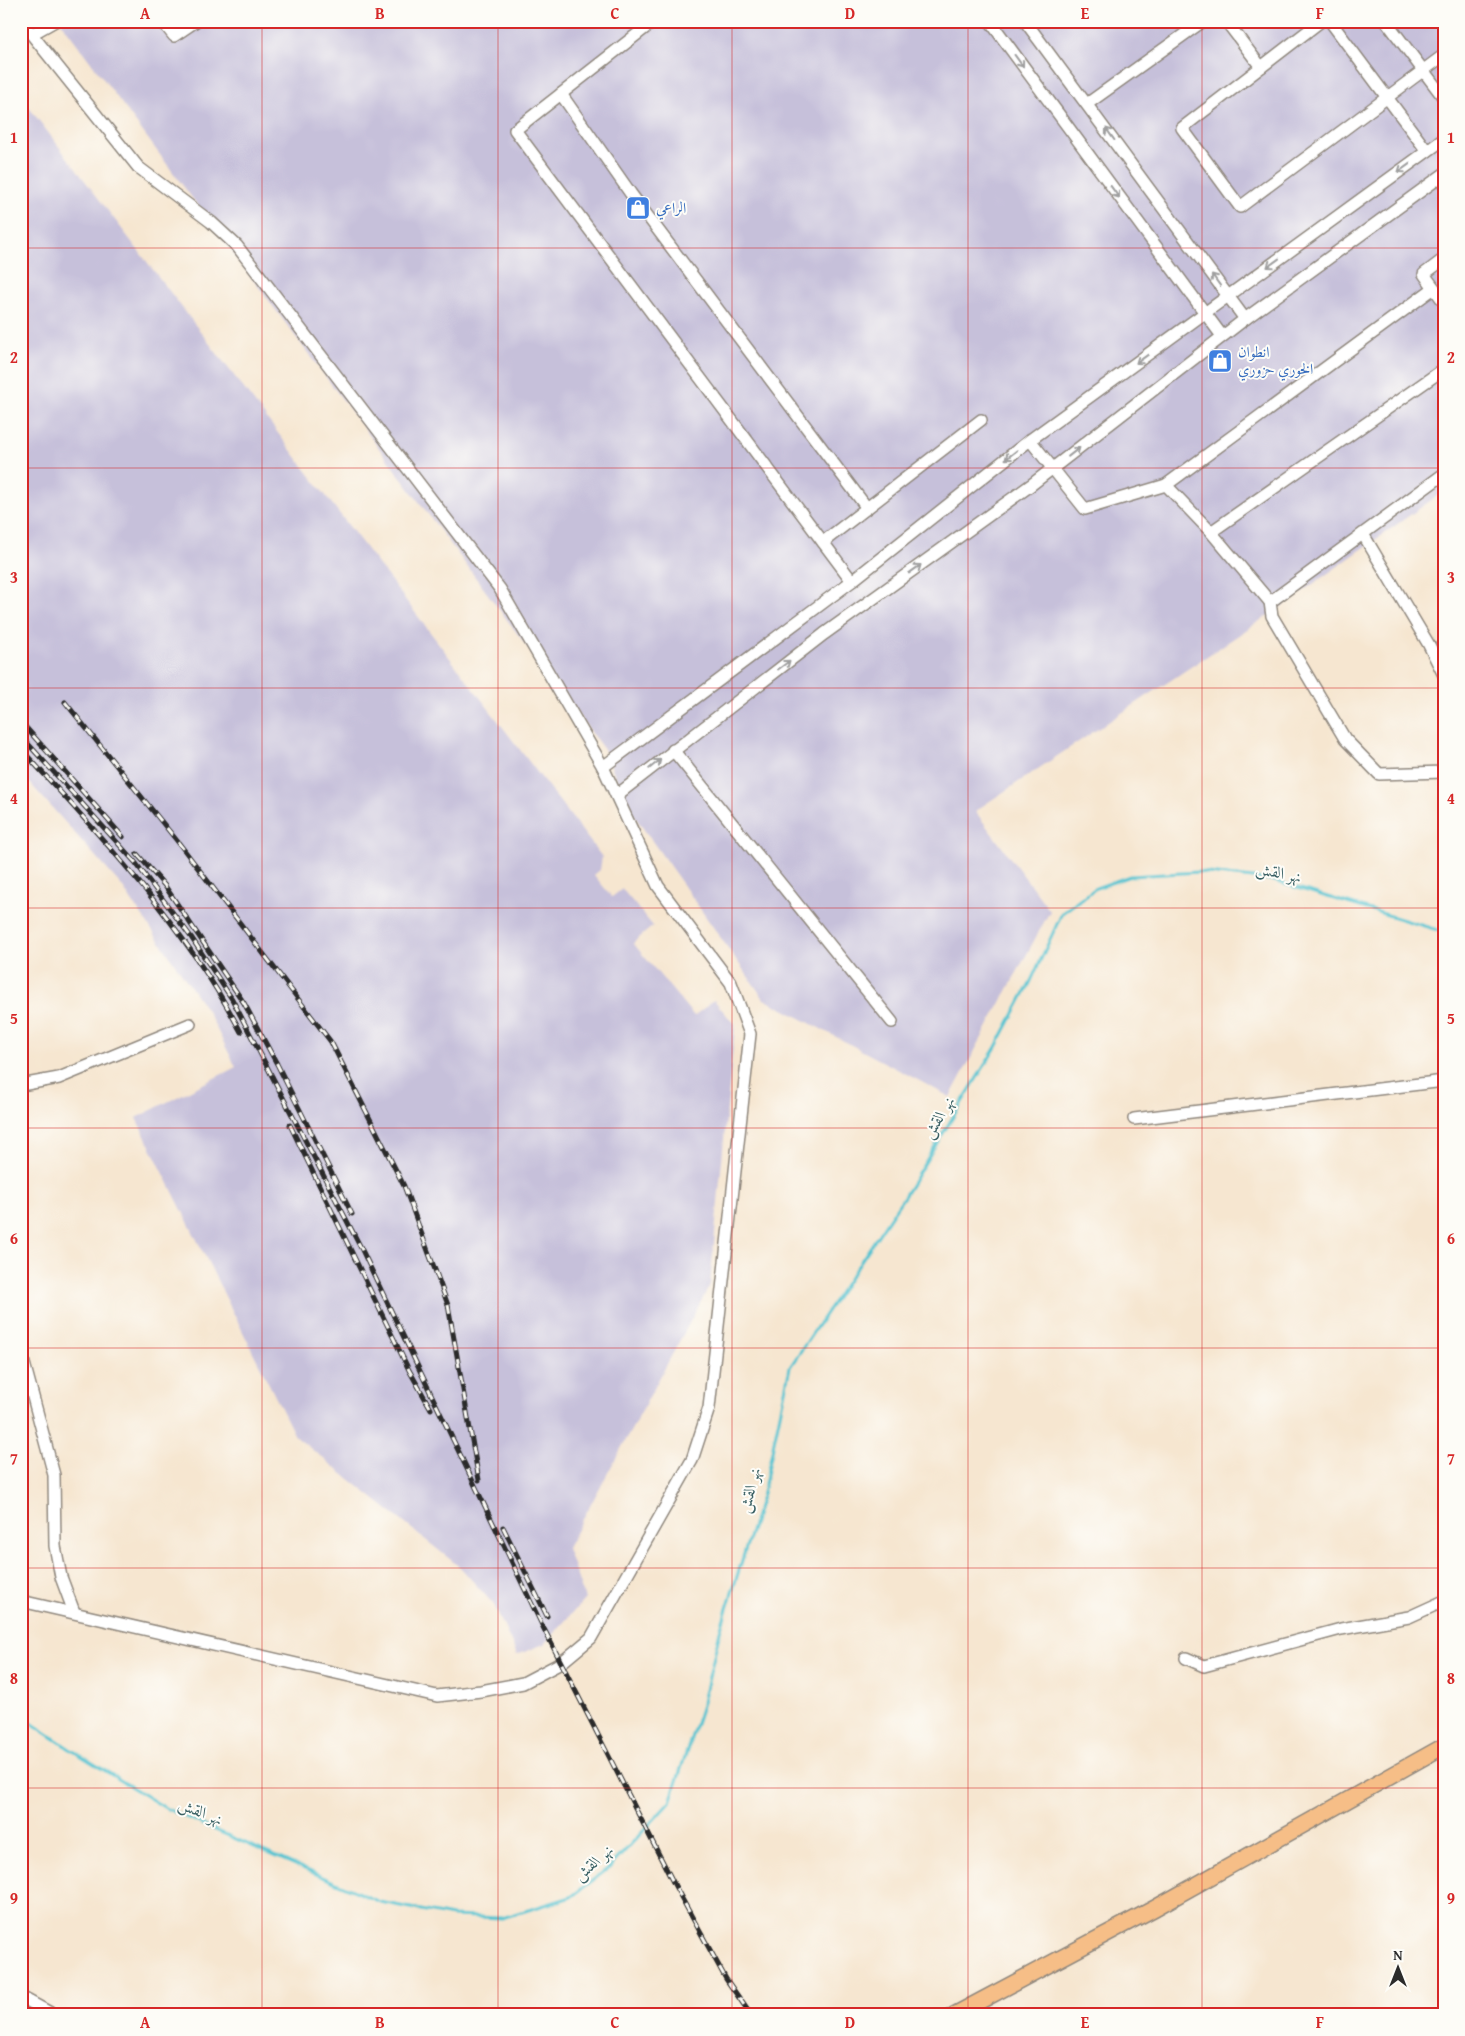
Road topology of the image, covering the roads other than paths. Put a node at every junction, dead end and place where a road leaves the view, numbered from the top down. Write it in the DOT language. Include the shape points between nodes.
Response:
graph roads {
  1 [pos="21,21"];
  2 [pos="55,21"];
  3 [pos="162,21"];
  4 [pos="196,21"];
  5 [pos="654,21"];
  6 [pos="990,21"];
  7 [pos="1025,21"];
  8 [pos="1203,21"];
  9 [pos="1226,21"];
  10 [pos="1321,21"];
  11 [pos="1330,21"];
  12 [pos="1386,21"];
  13 [pos="32,34"];
  14 [pos="1444,55"];
  15 [pos="1261,67"];
  16 [pos="1423,71"];
  17 [pos="561,94"];
  18 [pos="1386,98"];
  19 [pos="1444,98"];
  20 [pos="1087,104"];
  21 [pos="1444,139"];
  22 [pos="1427,151"];
  23 [pos="1444,174"];
  24 [pos="1444,259"];
  25 [pos="1434,288"];
  26 [pos="1228,296"];
  27 [pos="1444,302"];
  28 [pos="1204,314"];
  29 [pos="1245,319"];
  30 [pos="1222,336"];
  31 [pos="1444,369"];
  32 [pos="981,420"];
  33 [pos="1030,440"];
  34 [pos="1053,468"];
  35 [pos="1444,474"];
  36 [pos="1166,485"];
  37 [pos="867,508"];
  38 [pos="1211,532"];
  39 [pos="1363,534"];
  40 [pos="823,542"];
  41 [pos="852,581"];
  42 [pos="1270,602"];
  43 [pos="1444,675"];
  44 [pos="673,750"];
  45 [pos="603,767"];
  46 [pos="1444,772"];
  47 [pos="617,795"];
  48 [pos="892,1022"];
  49 [pos="190,1024"];
  50 [pos="1444,1081"];
  51 [pos="21,1085"];
  52 [pos="1134,1119"];
  53 [pos="21,1352"];
  54 [pos="21,1601"];
  55 [pos="1444,1601"];
  56 [pos="74,1612"];
  57 [pos="1186,1658"];
  58 [pos="1444,1746"];
  59 [pos="21,1997"];
  60 [pos="54,2015"];
  61 [pos="954,2015"];
  1 -- 13 [label="street"];
  2 -- 13 [label="street"];
  3 -- 4 [label="street" via="174,36"];
  5 -- 17 [label="street"];
  6 -- 28 [label="street, one-way"];
  7 -- 20 [label="street"];
  8 -- 20 [label="street"];
  9 -- 15 [label="street"];
  10 -- 15 [label="street"];
  11 -- 18 [label="street"];
  12 -- 16 [label="street"];
  13 -- 45 [label="street" via="138,167 238,246 500,589"];
  14 -- 16 [label="street"];
  15 -- 18 [label="street" via="1182,128 1240,207"];
  16 -- 18 [label="street"];
  16 -- 19 [label="street"];
  17 -- 37 [label="street" via="631,194"];
  17 -- 40 [label="street" via="514,130"];
  18 -- 22 [label="street"];
  26 -- 20 [label="street, one-way"];
  21 -- 22 [label="street"];
  22 -- 26 [label="street, one-way"];
  23 -- 29 [label="street"];
  24 -- 25 [label="street" via="1424,274"];
  25 -- 27 [label="street"];
  25 -- 36 [label="street"];
  26 -- 28 [label="street"];
  26 -- 29 [label="street"];
  28 -- 30 [label="street"];
  28 -- 33 [label="street, one-way"];
  29 -- 30 [label="street"];
  34 -- 30 [label="street, one-way"];
  31 -- 38 [label="street"];
  32 -- 37 [label="street"];
  33 -- 34 [label="street"];
  33 -- 41 [label="street, one-way"];
  34 -- 36 [label="street" via="1085,509"];
  44 -- 34 [label="street, one-way" via="824,634"];
  35 -- 39 [label="street"];
  36 -- 38 [label="street"];
  37 -- 40 [label="street"];
  38 -- 42 [label="street"];
  39 -- 42 [label="street"];
  39 -- 43 [label="street"];
  40 -- 41 [label="street"];
  41 -- 45 [label="street"];
  42 -- 46 [label="street" via="1272,616 1345,739 1379,774"];
  47 -- 44 [label="street, one-way"];
  44 -- 48 [label="street"];
  45 -- 47 [label="street"];
  47 -- 56 [label="street" via="658,886 731,983 750,1034 709,1408 692,1460 591,1638 560,1663 523,1684 437,1696"];
  49 -- 51 [label="street" via="59,1078"];
  50 -- 52 [label="street"];
  53 -- 56 [label="street" via="54,1475 55,1546 61,1577"];
  54 -- 56 [label="street"];
  55 -- 57 [label="street" via="1410,1617 1340,1629 1204,1666"];
  58 -- 61 [label="main road" via="1155,1908"];
  59 -- 60 [label="street"];
}
